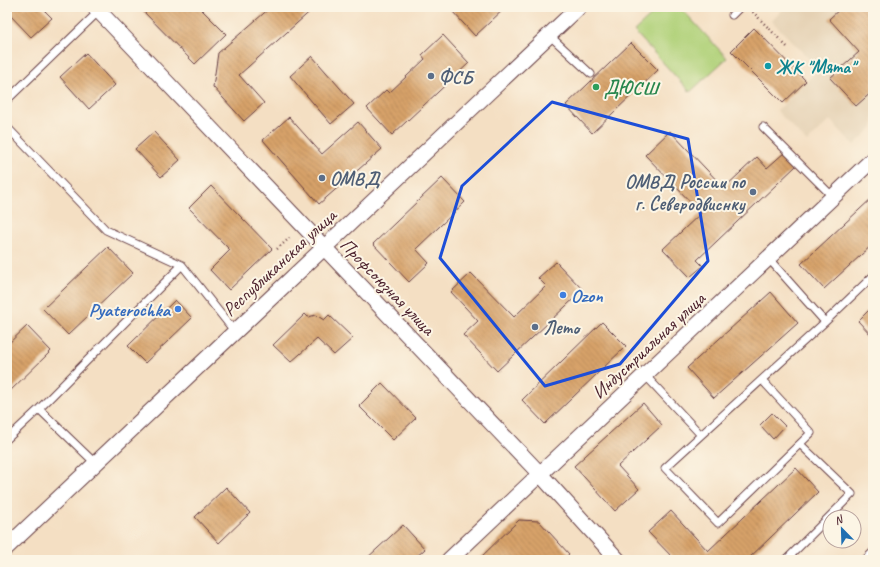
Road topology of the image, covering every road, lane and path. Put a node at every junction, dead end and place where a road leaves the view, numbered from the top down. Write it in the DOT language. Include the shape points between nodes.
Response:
graph roads {
  1 [pos="579,7"];
  2 [pos="740,7"];
  3 [pos="748,7"];
  4 [pos="97,9"];
  5 [pos="732,15"];
  6 [pos="549,35"];
  7 [pos="790,49"];
  8 [pos="591,74"];
  9 [pos="7,100"];
  10 [pos="7,127"];
  11 [pos="763,127"];
  12 [pos="873,159"];
  13 [pos="833,198"];
  14 [pos="292,236"];
  15 [pos="324,248"];
  16 [pos="277,250"];
  17 [pos="769,259"];
  18 [pos="182,265"];
  19 [pos="873,276"];
  20 [pos="825,322"];
  21 [pos="235,332"];
  22 [pos="645,375"];
  23 [pos="762,380"];
  24 [pos="39,409"];
  25 [pos="701,435"];
  26 [pos="7,439"];
  27 [pos="800,444"];
  28 [pos="96,463"];
  29 [pos="540,474"];
  30 [pos="7,547"];
  31 [pos="873,552"];
  32 [pos="449,560"];
  33 [pos="618,560"];
  34 [pos="786,560"];
  35 [pos="865,560"];
  1 -- 6 [label="street, Республиканская улица"];
  2 -- 5 [label="lane"];
  3 -- 7 [label="path"];
  4 -- 9 [label="lane"];
  4 -- 15 [label="street, Профсоюзная улица"];
  6 -- 8 [label="lane"];
  6 -- 15 [label="street, Республиканская улица"];
  10 -- 18 [label="lane" via="106,230"];
  11 -- 13 [label="lane"];
  12 -- 13 [label="street, Индустриальная улица"];
  13 -- 17 [label="street, Индустриальная улица"];
  14 -- 16 [label="path"];
  15 -- 21 [label="street, Республиканская улица"];
  15 -- 29 [label="street, Профсоюзная улица"];
  17 -- 20 [label="lane"];
  17 -- 22 [label="street, Индустриальная улица"];
  18 -- 21 [label="lane"];
  18 -- 24 [label="lane"];
  19 -- 20 [label="lane"];
  20 -- 23 [label="lane"];
  21 -- 28 [label="street, Республиканская улица"];
  22 -- 25 [label="lane"];
  22 -- 29 [label="street, Индустриальная улица"];
  23 -- 25 [label="lane"];
  23 -- 27 [label="lane" via="811,433"];
  24 -- 26 [label="lane"];
  24 -- 28 [label="lane"];
  25 -- 27 [label="lane" via="665,468 718,523"];
  27 -- 34 [label="lane" via="852,494"];
  28 -- 30 [label="street, Республиканская улица"];
  29 -- 32 [label="street, Индустриальная улица"];
  29 -- 33 [label="street, Профсоюзная улица"];
  31 -- 35 [label="lane"];
}
